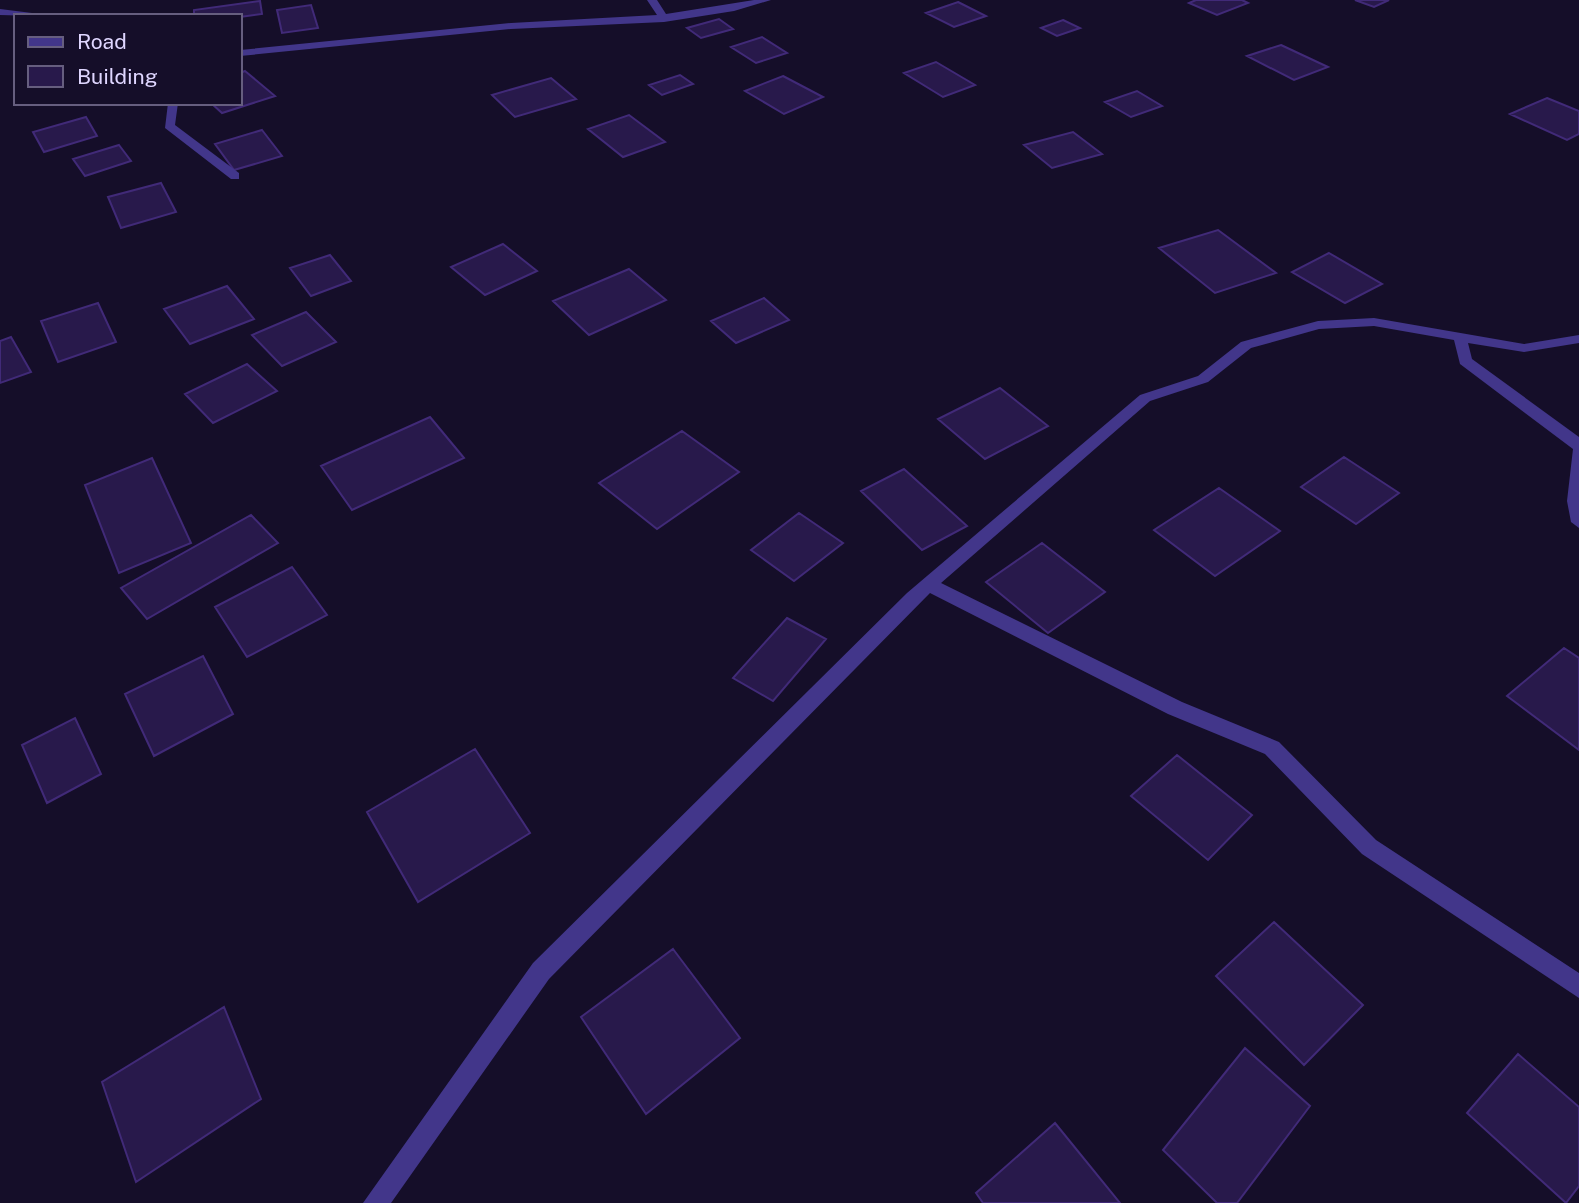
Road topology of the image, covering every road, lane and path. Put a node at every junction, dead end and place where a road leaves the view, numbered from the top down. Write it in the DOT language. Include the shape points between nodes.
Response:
graph roads {
  1 [pos="652,0"];
  2 [pos="765,0"];
  3 [pos="5,12"];
  4 [pos="0,19"];
  5 [pos="664,19"];
  6 [pos="242,53"];
  7 [pos="173,105"];
  8 [pos="234,176"];
  9 [pos="1460,337"];
  10 [pos="1579,339"];
  11 [pos="1579,445"];
  12 [pos="1579,452"];
  13 [pos="1579,522"];
  14 [pos="929,585"];
  15 [pos="1579,987"];
  16 [pos="376,1203"];
  1 -- 5 [label="street"];
  2 -- 5 [label="street" via="729,11"];
  3 -- 4 [label="street"];
  5 -- 6 [label="street" via="511,26"];
  7 -- 8 [label="street" via="169,126"];
  9 -- 10 [label="street" via="1524,348"];
  9 -- 11 [label="street" via="1465,361"];
  9 -- 14 [label="street" via="1374,322 1318,325 1246,345 1203,379 1144,398"];
  12 -- 13 [label="street" via="1575,501"];
  14 -- 15 [label="street" via="1175,708 1272,748 1369,847"];
  14 -- 16 [label="street" via="541,971"];
}
